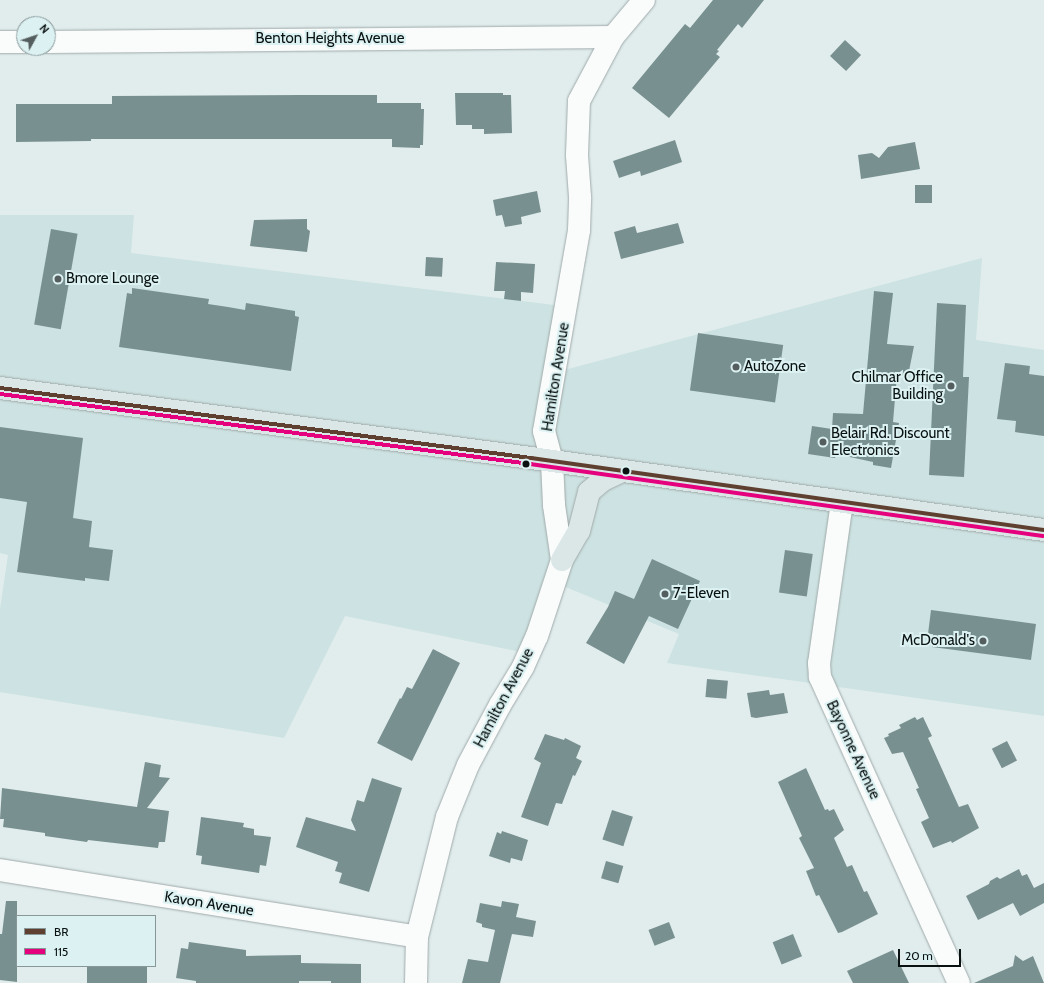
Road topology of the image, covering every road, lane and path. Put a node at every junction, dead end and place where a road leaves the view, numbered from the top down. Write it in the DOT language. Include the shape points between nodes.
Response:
graph roads {
  1 [pos="644,0"];
  2 [pos="613,38"];
  3 [pos="0,42"];
  4 [pos="16,42"];
  5 [pos="56,42"];
  6 [pos="0,388"];
  7 [pos="552,461"];
  8 [pos="622,471"];
  9 [pos="842,502"];
  10 [pos="1044,530"];
  11 [pos="562,560"];
  12 [pos="0,870"];
  13 [pos="417,937"];
  14 [pos="416,983"];
  15 [pos="959,983"];
  1 -- 2 [label="street, Hamilton Avenue"];
  2 -- 5 [label="street, Benton Heights Avenue"];
  2 -- 7 [label="street, Hamilton Avenue" via="579,101 579,230 544,431"];
  3 -- 4 [label="street"];
  6 -- 7 [label="main road"];
  7 -- 8 [label="main road"];
  7 -- 11 [label="street, Hamilton Avenue" via="554,505"];
  8 -- 9 [label="main road"];
  8 -- 11 [label="main road" via="603,480 589,492 579,531"];
  9 -- 10 [label="main road"];
  9 -- 15 [label="street, Bayonne Avenue" via="819,663 820,677"];
  11 -- 13 [label="street, Hamilton Avenue" via="523,666 472,759 447,817"];
  12 -- 13 [label="street, Kavon Avenue"];
  13 -- 14 [label="street, Hamilton Avenue"];
}
